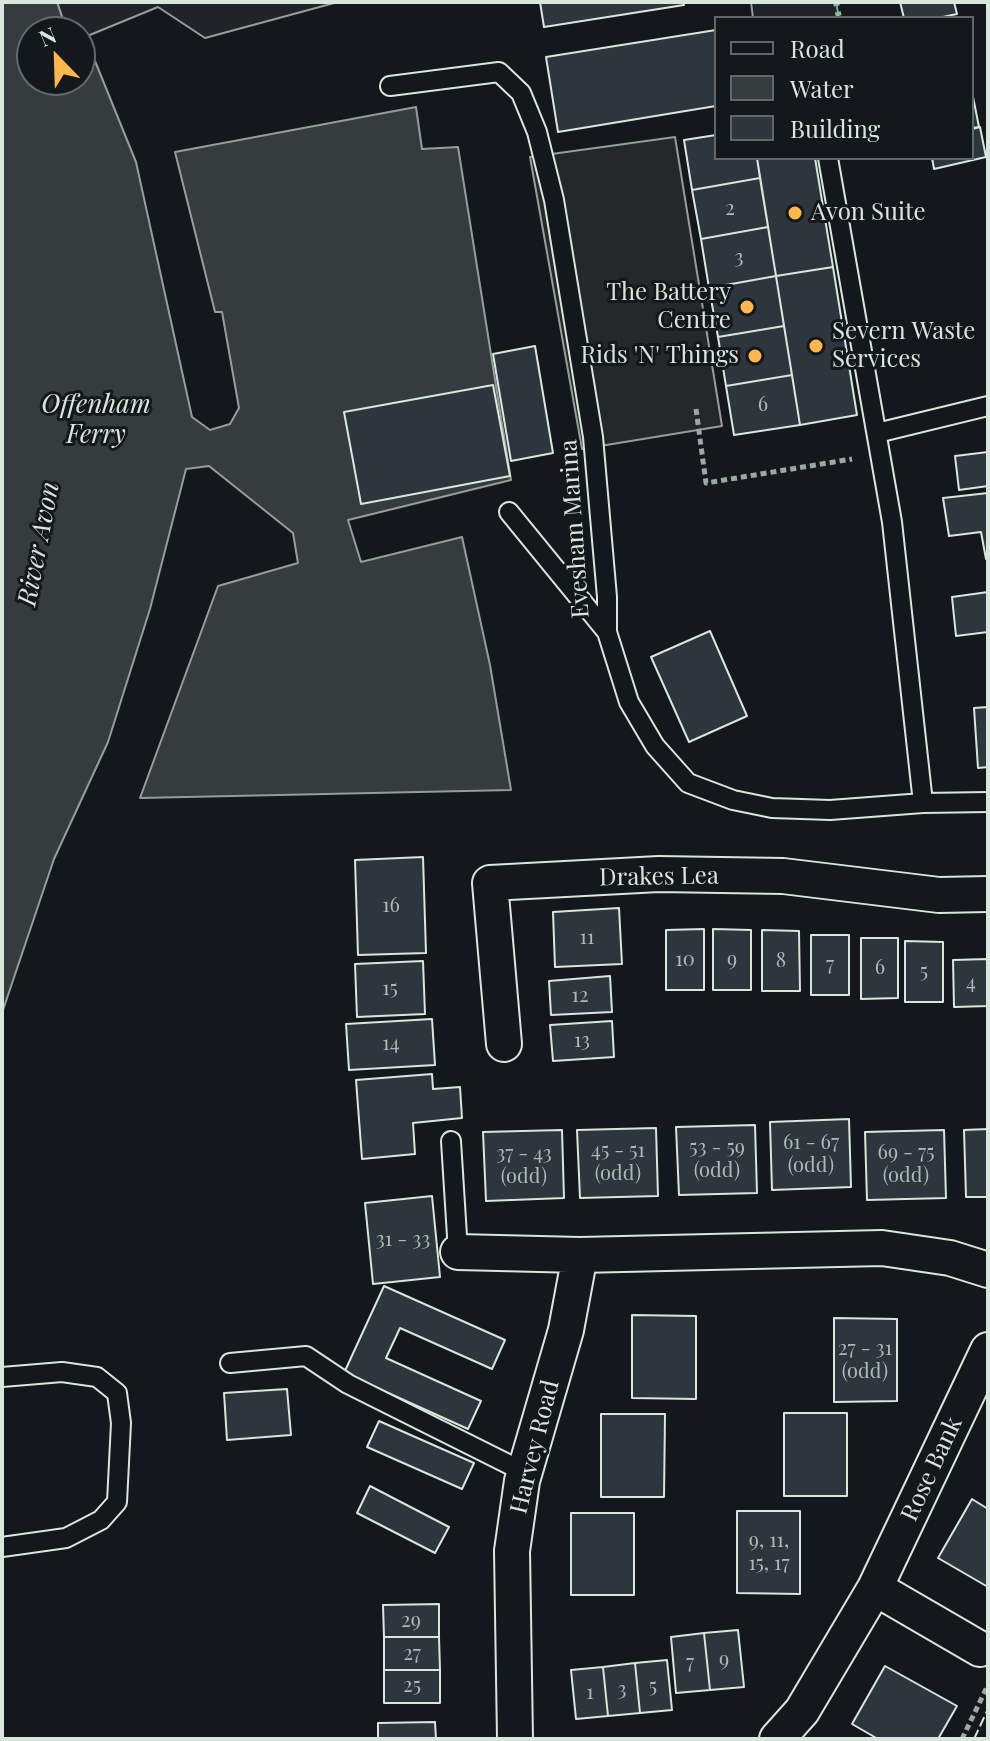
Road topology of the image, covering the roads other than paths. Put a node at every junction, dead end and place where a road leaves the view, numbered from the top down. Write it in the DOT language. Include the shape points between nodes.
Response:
graph roads {
  1 [pos="390,86"];
  2 [pos="828,160"];
  3 [pos="988,406"];
  4 [pos="877,433"];
  5 [pos="509,512"];
  6 [pos="607,632"];
  7 [pos="988,802"];
  8 [pos="923,803"];
  9 [pos="988,894"];
  10 [pos="504,1044"];
  11 [pos="451,1141"];
  12 [pos="458,1252"];
  13 [pos="580,1255"];
  14 [pos="988,1270"];
  15 [pos="988,1350"];
  16 [pos="230,1363"];
  17 [pos="2,1377"];
  18 [pos="524,1472"];
  19 [pos="2,1547"];
  20 [pos="875,1588"];
  21 [pos="980,1649"];
  22 [pos="515,1739"];
  23 [pos="777,1739"];
  1 -- 6 [label="lane, Evesham Marina" via="499,72 521,93 532,119 554,200 593,437"];
  2 -- 4 [label="lane"];
  3 -- 4 [label="lane"];
  4 -- 8 [label="lane"];
  5 -- 6 [label="lane"];
  6 -- 8 [label="lane, Evesham Marina" via="629,702 655,746 688,783 772,808"];
  7 -- 8 [label="lane, Evesham Marina"];
  9 -- 10 [label="street, Drakes Lea" via="939,895 783,876 659,874 490,883"];
  11 -- 12 [label="lane"];
  12 -- 13 [label="street"];
  13 -- 14 [label="street" via="882,1248 950,1258"];
  13 -- 18 [label="street, Harvey Road" via="566,1330"];
  15 -- 20 [label="street, Rose Bank"];
  16 -- 18 [label="lane" via="306,1356 348,1384"];
  17 -- 19 [label="lane" via="62,1372 97,1377 117,1393 121,1423 117,1502 101,1520 66,1538"];
  18 -- 22 [label="street, Harvey Road" via="512,1551"];
  20 -- 21 [label="street"];
  20 -- 23 [label="street, Rose Bank" via="802,1711"];
}
